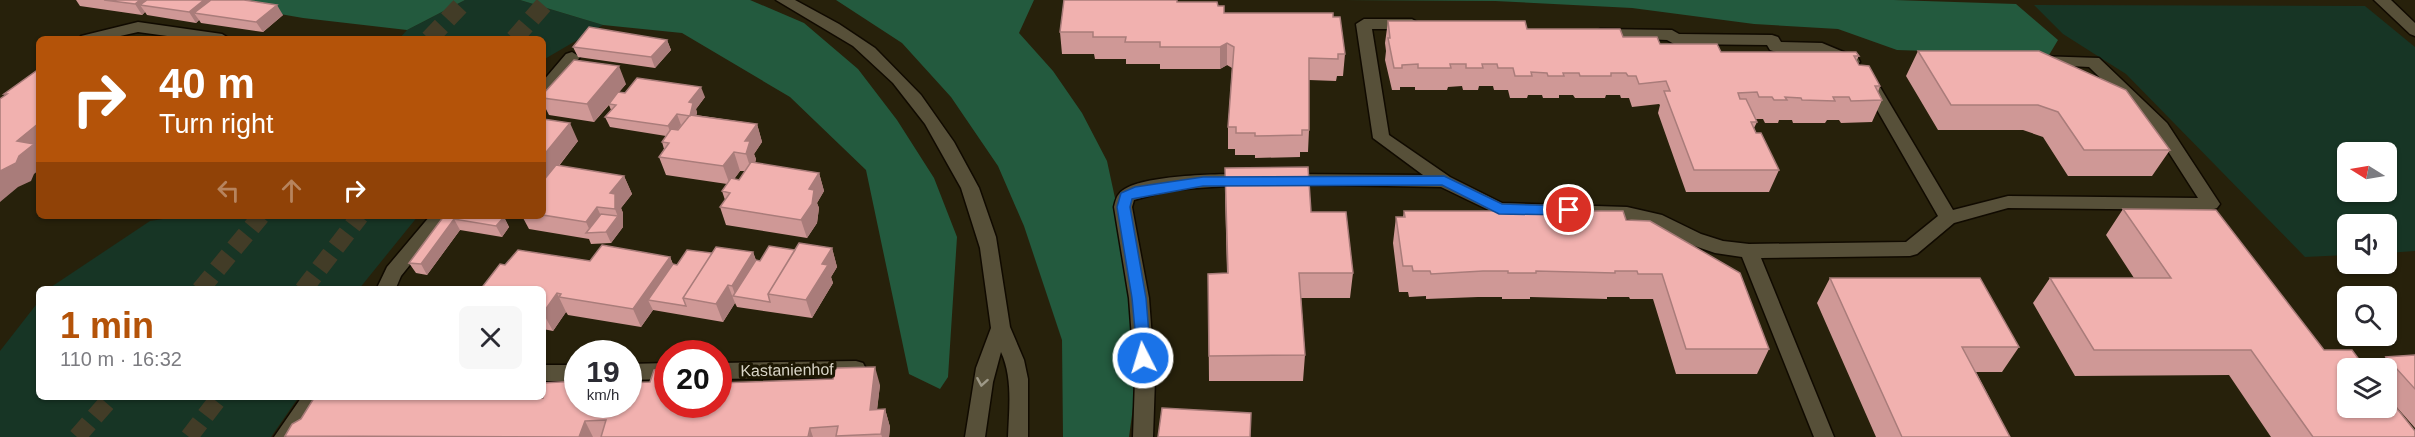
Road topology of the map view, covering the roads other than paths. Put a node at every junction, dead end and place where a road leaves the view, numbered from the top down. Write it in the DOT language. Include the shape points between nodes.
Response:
graph roads {
  1 [pos="784,0"];
  2 [pos="2382,0"];
  3 [pos="1434,24"];
  4 [pos="2415,31"];
  5 [pos="1584,34"];
  6 [pos="100,36"];
  7 [pos="201,36"];
  8 [pos="572,57"];
  9 [pos="2024,61"];
  10 [pos="546,88"];
  11 [pos="1444,181"];
  12 [pos="1948,218"];
  13 [pos="438,219"];
  14 [pos="1749,251"];
  15 [pos="387,286"];
  16 [pos="1000,329"];
  17 [pos="856,369"];
  18 [pos="732,371"];
  19 [pos="546,373"];
  20 [pos="564,373"];
  21 [pos="311,400"];
  22 [pos="284,437"];
  23 [pos="975,437"];
  24 [pos="1018,437"];
  25 [pos="1143,437"];
  26 [pos="1824,437"];
  1 -- 16 [label="street" via="879,59 924,109 965,176 986,236"];
  2 -- 4 [label="street"];
  3 -- 11 [label="street" via="1364,24 1381,138"];
  5 -- 12 [label="street" via="1772,40 1776,48 1822,48 1860,66"];
  6 -- 7 [label="street" via="138,27"];
  8 -- 10 [label="street"];
  9 -- 12 [label="street" via="2092,62 2161,127 2211,204 2008,202"];
  11 -- 14 [label="street" via="1499,209 1627,213 1656,220 1722,248"];
  11 -- 25 [label="street" via="1203,182 1139,190 1126,196 1123,207 1139,298 1145,379"];
  12 -- 14 [label="street" via="1910,249"];
  13 -- 15 [label="street"];
  14 -- 26 [label="street"];
  16 -- 23 [label="street, one-way" via="982,378"];
  16 -- 24 [label="street" via="1014,361 1020,397"];
  17 -- 18 [label="street, Kastanienhof"];
  19 -- 20 [label="street"];
  21 -- 22 [label="street"];
}
